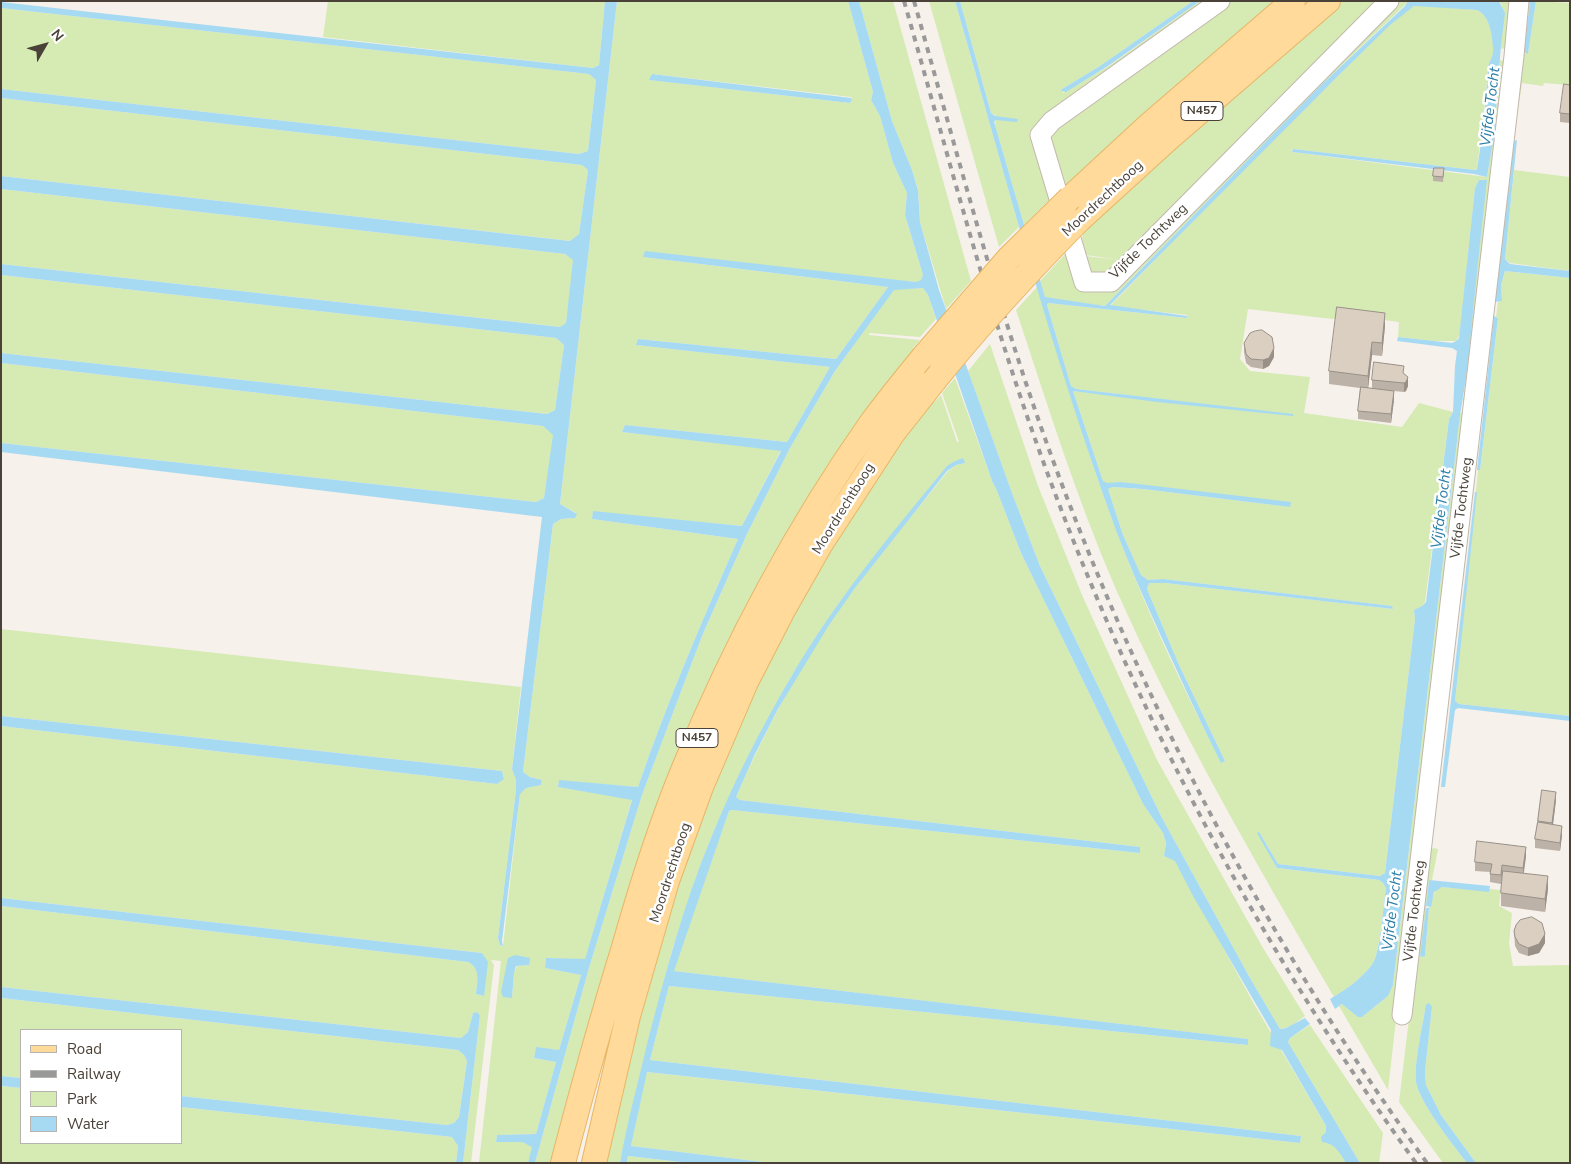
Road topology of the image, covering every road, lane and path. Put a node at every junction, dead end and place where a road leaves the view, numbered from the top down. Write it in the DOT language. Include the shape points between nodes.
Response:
graph roads {
  1 [pos="1220,1"];
  2 [pos="1293,1"];
  3 [pos="1328,1"];
  4 [pos="1389,1"];
  5 [pos="1519,1"];
  6 [pos="1402,1015"];
  7 [pos="563,1163"];
  8 [pos="594,1163"];
  1 -- 4 [label="street, Vijfde Tochtweg" via="1052,122 1040,135 1084,282 1111,282"];
  2 -- 7 [label="main road, Moordrechtboog / N457, bridge" via="1149,125 1009,258 925,355 845,462 764,599 727,670 683,770 646,872"];
  3 -- 8 [label="main road, Moordrechtboog / N457, bridge" via="1168,139 1077,222 1019,281 968,338 892,433 836,521 783,610 746,682 701,787 667,881 628,1016"];
  5 -- 6 [label="street, Vijfde Tochtweg"];
}
